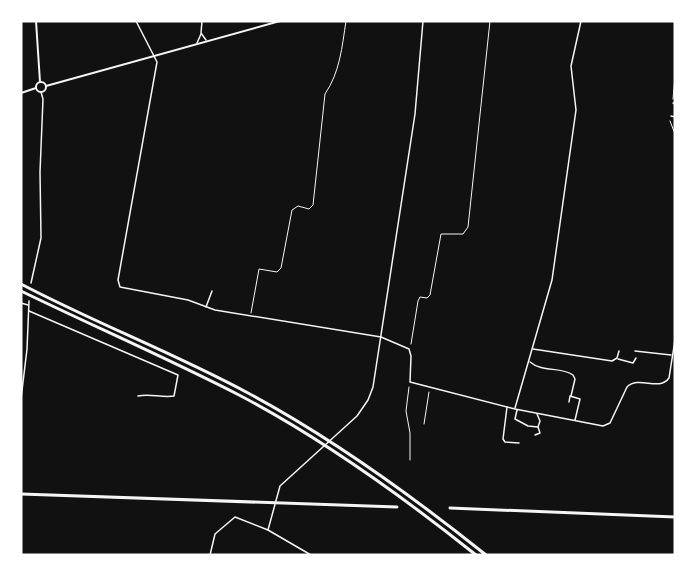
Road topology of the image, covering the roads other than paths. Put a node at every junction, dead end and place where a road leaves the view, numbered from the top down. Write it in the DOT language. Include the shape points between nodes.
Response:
graph roads {
  1 [pos="36,21"];
  2 [pos="136,21"];
  3 [pos="202,21"];
  4 [pos="280,21"];
  5 [pos="423,21"];
  6 [pos="581,21"];
  7 [pos="201,33"];
  8 [pos="207,41"];
  9 [pos="196,44"];
  10 [pos="155,56"];
  11 [pos="40,82"];
  12 [pos="46,86"];
  13 [pos="36,88"];
  14 [pos="41,92"];
  15 [pos="21,93"];
  16 [pos="671,116"];
  17 [pos="675,117"];
  18 [pos="31,283"];
  19 [pos="21,284"];
  20 [pos="21,291"];
  21 [pos="212,291"];
  22 [pos="29,301"];
  23 [pos="21,303"];
  24 [pos="29,305"];
  25 [pos="206,308"];
  26 [pos="29,311"];
  27 [pos="381,337"];
  28 [pos="675,340"];
  29 [pos="532,349"];
  30 [pos="619,351"];
  31 [pos="635,351"];
  32 [pos="672,355"];
  33 [pos="617,358"];
  34 [pos="636,358"];
  35 [pos="21,361"];
  36 [pos="529,361"];
  37 [pos="26,363"];
  38 [pos="138,396"];
  39 [pos="571,396"];
  40 [pos="21,399"];
  41 [pos="569,402"];
  42 [pos="507,406"];
  43 [pos="516,409"];
  44 [pos="536,413"];
  45 [pos="575,421"];
  46 [pos="538,428"];
  47 [pos="535,435"];
  48 [pos="519,443"];
  49 [pos="21,494"];
  50 [pos="397,507"];
  51 [pos="450,508"];
  52 [pos="675,517"];
  53 [pos="268,530"];
  54 [pos="210,555"];
  55 [pos="311,555"];
  56 [pos="476,555"];
  57 [pos="486,555"];
  1 -- 11 [label="main road"];
  2 -- 10 [label="street"];
  3 -- 7 [label="street"];
  4 -- 8 [label="main road"];
  5 -- 27 [label="street" via="415,114"];
  6 -- 29 [label="street" via="571,66 576,110 552,280"];
  7 -- 8 [label="street"];
  7 -- 9 [label="street"];
  8 -- 9 [label="main road"];
  9 -- 10 [label="main road"];
  10 -- 12 [label="main road"];
  10 -- 25 [label="street" via="118,284"];
  11 -- 12 [label="main road"];
  11 -- 13 [label="main road"];
  12 -- 14 [label="main road"];
  13 -- 14 [label="main road"];
  13 -- 15 [label="main road"];
  14 -- 18 [label="street" via="42,238"];
  16 -- 17 [label="street"];
  19 -- 57 [label="highway" via="164,351 286,415 407,495"];
  20 -- 56 [label="highway" via="163,357 321,442"];
  21 -- 25 [label="street"];
  22 -- 24 [label="street"];
  23 -- 24 [label="street"];
  24 -- 26 [label="street"];
  25 -- 27 [label="street"];
  26 -- 37 [label="street"];
  26 -- 38 [label="street" via="178,376 174,396"];
  27 -- 42 [label="street" via="408,347 410,382"];
  27 -- 53 [label="street" via="368,400 357,416 284,482"];
  28 -- 32 [label="street"];
  29 -- 33 [label="street" via="610,361"];
  29 -- 36 [label="street"];
  30 -- 33 [label="street"];
  31 -- 32 [label="street"];
  32 -- 45 [label="street" via="667,382 631,383 609,425"];
  33 -- 34 [label="street" via="633,363"];
  35 -- 37 [label="street"];
  36 -- 39 [label="street" via="537,367 573,375"];
  36 -- 43 [label="street"];
  37 -- 40 [label="street"];
  39 -- 41 [label="street"];
  39 -- 45 [label="street" via="580,399"];
  42 -- 43 [label="street"];
  42 -- 48 [label="street" via="503,439"];
  43 -- 44 [label="street"];
  43 -- 46 [label="street" via="515,419"];
  44 -- 45 [label="street"];
  44 -- 46 [label="street"];
  46 -- 47 [label="street" via="540,433"];
  49 -- 50 [label="highway"];
  51 -- 52 [label="highway"];
  53 -- 54 [label="street" via="234,517 215,534"];
  53 -- 55 [label="street"];
}
